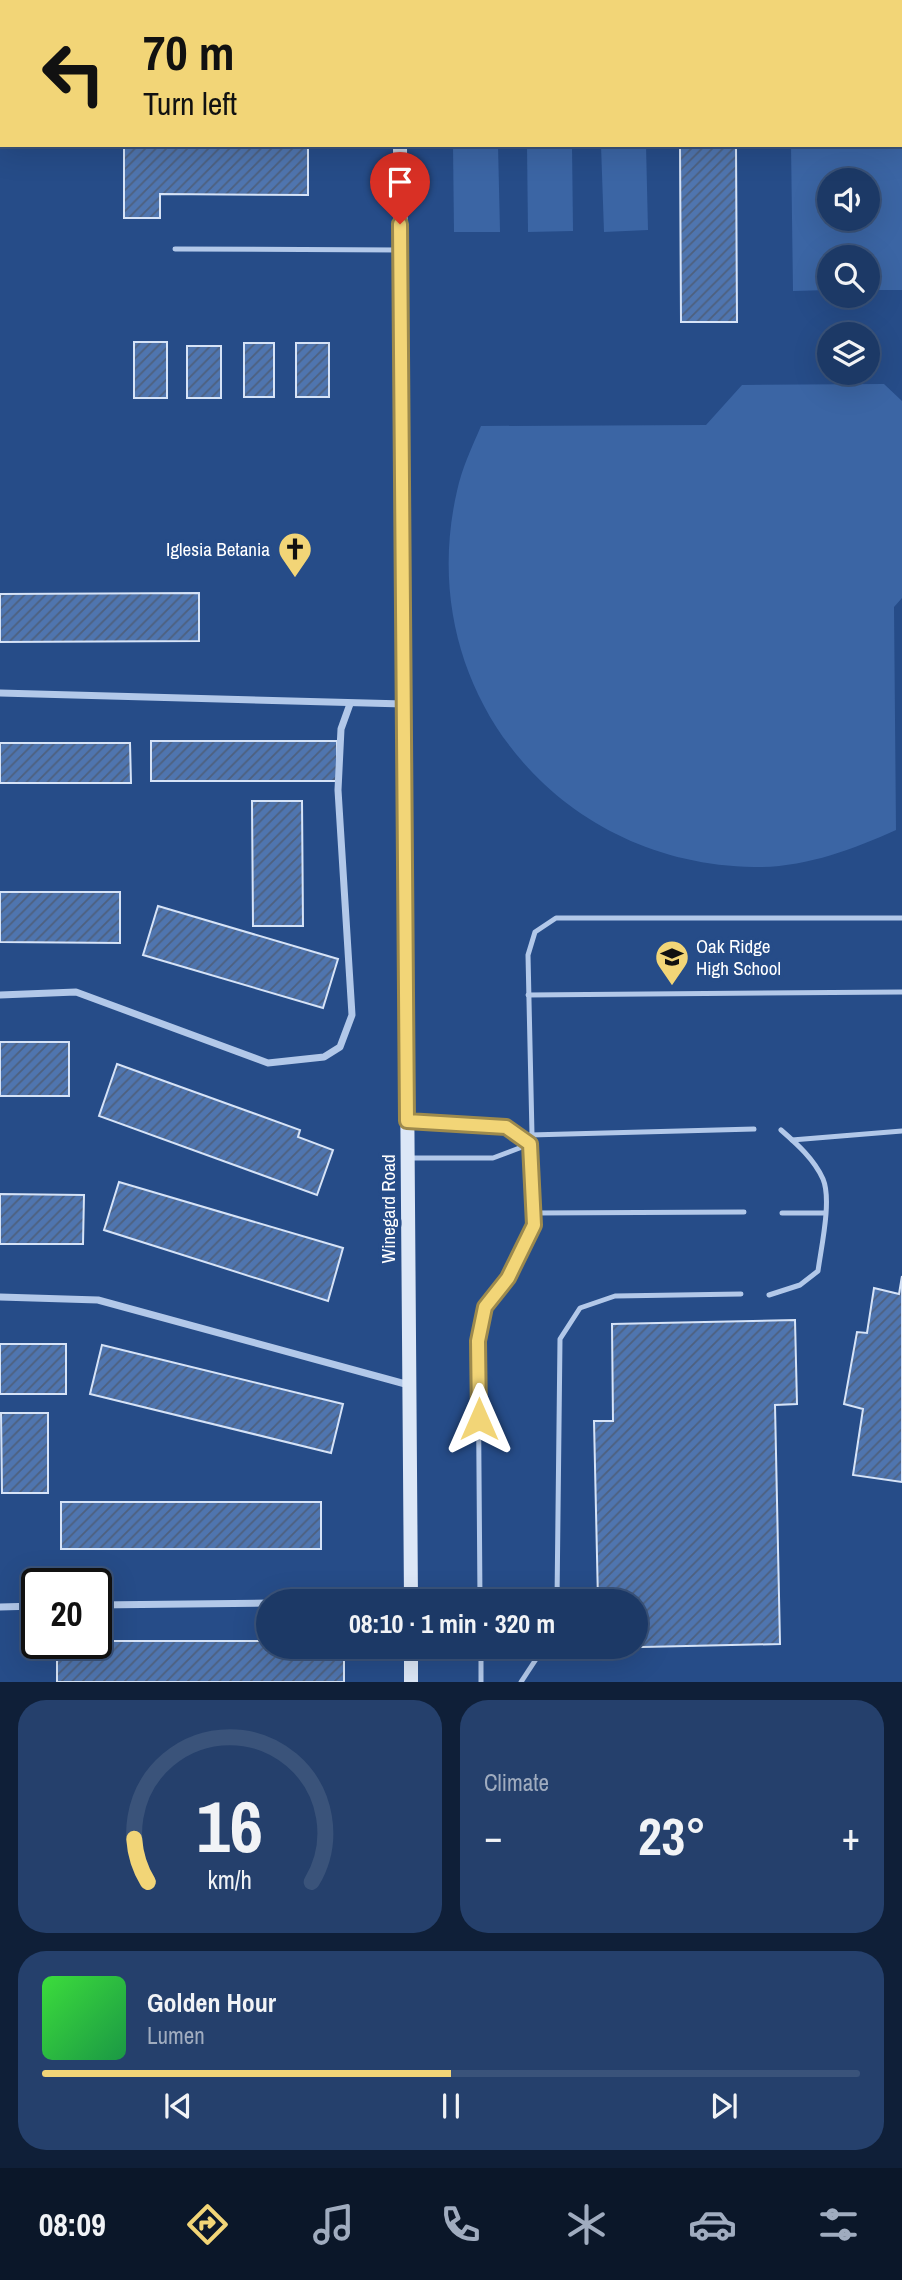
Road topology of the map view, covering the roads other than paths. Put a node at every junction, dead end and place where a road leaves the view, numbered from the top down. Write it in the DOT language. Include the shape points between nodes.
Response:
graph roads {
  1 [pos="400,147"];
  2 [pos="174,249"];
  3 [pos="400,250"];
  4 [pos="0,692"];
  5 [pos="350,704"];
  6 [pos="404,704"];
  7 [pos="902,918"];
  8 [pos="902,992"];
  9 [pos="0,995"];
  10 [pos="528,995"];
  11 [pos="407,1121"];
  12 [pos="754,1129"];
  13 [pos="780,1130"];
  14 [pos="902,1132"];
  15 [pos="530,1135"];
  16 [pos="792,1140"];
  17 [pos="530,1144"];
  18 [pos="407,1158"];
  19 [pos="744,1212"];
  20 [pos="533,1213"];
  21 [pos="782,1213"];
  22 [pos="825,1213"];
  23 [pos="741,1294"];
  24 [pos="769,1295"];
  25 [pos="0,1297"];
  26 [pos="409,1385"];
  27 [pos="411,1589"];
  28 [pos="480,1589"];
  29 [pos="556,1589"];
  30 [pos="256,1603"];
  31 [pos="112,1605"];
  32 [pos="0,1606"];
  33 [pos="21,1606"];
  34 [pos="411,1659"];
  35 [pos="481,1659"];
  36 [pos="536,1659"];
  37 [pos="411,1682"];
  38 [pos="481,1682"];
  39 [pos="522,1682"];
  1 -- 3 [label="street, Winegard Road"];
  2 -- 3 [label="lane"];
  3 -- 6 [label="street, Winegard Road"];
  4 -- 5 [label="street"];
  5 -- 6 [label="street"];
  5 -- 9 [label="street" via="341,729 338,790 352,1015 340,1047 324,1057 268,1063 76,992"];
  6 -- 11 [label="street, Winegard Road"];
  7 -- 10 [label="lane" via="556,918 535,932 528,955"];
  8 -- 10 [label="lane"];
  10 -- 15 [label="lane"];
  11 -- 17 [label="lane" via="506,1127"];
  11 -- 18 [label="street, Winegard Road"];
  12 -- 15 [label="lane"];
  13 -- 16 [label="lane"];
  14 -- 16 [label="lane"];
  15 -- 17 [label="lane"];
  16 -- 22 [label="lane" via="825,1181"];
  17 -- 18 [label="lane" via="493,1158"];
  17 -- 20 [label="lane"];
  18 -- 26 [label="street, Winegard Road"];
  19 -- 20 [label="lane"];
  20 -- 28 [label="lane" via="534,1225 508,1278 485,1307 478,1341"];
  21 -- 22 [label="lane"];
  22 -- 24 [label="lane" via="818,1271 800,1285"];
  23 -- 29 [label="lane" via="615,1296 580,1308 560,1339"];
  25 -- 26 [label="street" via="98,1300"];
  26 -- 27 [label="street, Winegard Road"];
  30 -- 31 [label="street"];
  32 -- 33 [label="street"];
  34 -- 37 [label="street"];
  35 -- 38 [label="lane"];
  36 -- 39 [label="lane"];
}
